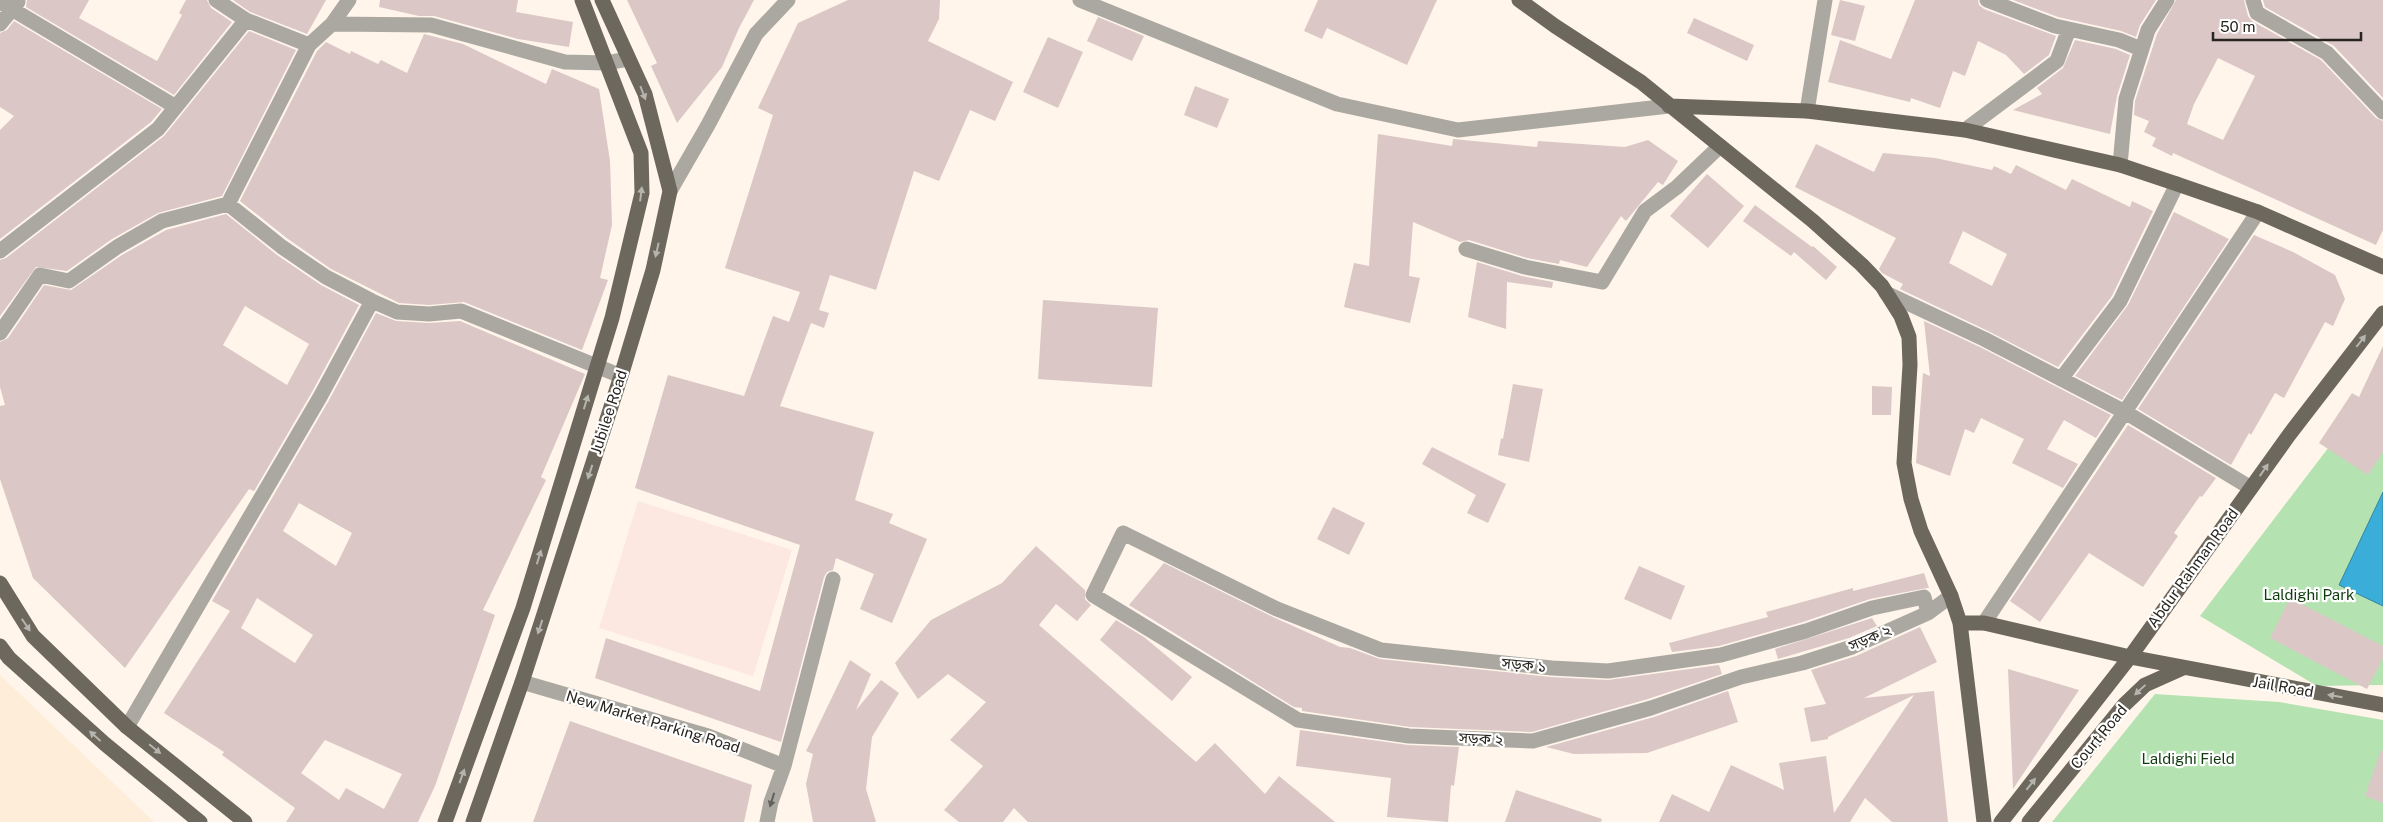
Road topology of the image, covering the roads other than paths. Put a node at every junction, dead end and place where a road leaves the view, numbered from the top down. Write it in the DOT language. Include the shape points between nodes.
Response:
graph roads {
  1 [pos="216,0"];
  2 [pos="349,0"];
  3 [pos="582,0"];
  4 [pos="602,0"];
  5 [pos="788,0"];
  6 [pos="1080,0"];
  7 [pos="1519,0"];
  8 [pos="1825,0"];
  9 [pos="1987,0"];
  10 [pos="2168,0"];
  11 [pos="2253,0"];
  12 [pos="11,3"];
  13 [pos="246,20"];
  14 [pos="0,24"];
  15 [pos="332,24"];
  16 [pos="2069,29"];
  17 [pos="309,45"];
  18 [pos="2141,49"];
  19 [pos="628,59"];
  20 [pos="606,63"];
  21 [pos="1669,106"];
  22 [pos="176,107"];
  23 [pos="1807,111"];
  24 [pos="2383,112"];
  25 [pos="1965,130"];
  26 [pos="1720,146"];
  27 [pos="2120,166"];
  28 [pos="2177,184"];
  29 [pos="670,191"];
  30 [pos="228,204"];
  31 [pos="2258,212"];
  32 [pos="1466,249"];
  33 [pos="0,251"];
  34 [pos="2383,267"];
  35 [pos="1886,293"];
  36 [pos="372,301"];
  37 [pos="2383,313"];
  38 [pos="0,333"];
  39 [pos="597,366"];
  40 [pos="621,376"];
  41 [pos="2061,379"];
  42 [pos="2125,412"];
  43 [pos="2251,488"];
  44 [pos="1113,557"];
  45 [pos="833,580"];
  46 [pos="0,583"];
  47 [pos="1951,596"];
  48 [pos="1928,613"];
  49 [pos="1984,622"];
  50 [pos="1960,623"];
  51 [pos="0,646"];
  52 [pos="2130,657"];
  53 [pos="2183,668"];
  54 [pos="522,682"];
  55 [pos="2383,705"];
  56 [pos="126,727"];
  57 [pos="784,766"];
  58 [pos="200,822"];
  59 [pos="246,822"];
  60 [pos="445,822"];
  61 [pos="473,822"];
  62 [pos="767,822"];
  63 [pos="1984,822"];
  64 [pos="2001,822"];
  65 [pos="2029,822"];
  1 -- 13 [label="street"];
  2 -- 15 [label="street"];
  3 -- 20 [label="main road"];
  4 -- 19 [label="main road, Jubilee Road"];
  5 -- 29 [label="street" via="756,34"];
  6 -- 21 [label="street" via="1337,104 1458,130"];
  7 -- 21 [label="main road" via="1641,82"];
  8 -- 23 [label="street"];
  9 -- 16 [label="street"];
  10 -- 18 [label="street" via="2148,30"];
  11 -- 24 [label="street" via="2257,13 2327,53"];
  12 -- 14 [label="street"];
  12 -- 22 [label="street"];
  13 -- 17 [label="street"];
  13 -- 22 [label="street"];
  15 -- 17 [label="street"];
  15 -- 20 [label="street" via="430,25 565,62"];
  16 -- 18 [label="street" via="2119,40"];
  16 -- 25 [label="street" via="2057,61"];
  17 -- 30 [label="street"];
  18 -- 27 [label="street" via="2126,99"];
  19 -- 20 [label="street"];
  19 -- 29 [label="main road, Jubilee Road, one-way" via="645,94"];
  39 -- 20 [label="main road, one-way" via="642,193 642,153"];
  21 -- 23 [label="main road"];
  21 -- 26 [label="main road"];
  22 -- 33 [label="street" via="158,129"];
  23 -- 25 [label="main road"];
  25 -- 27 [label="main road"];
  26 -- 32 [label="street" via="1677,187 1645,211 1602,282 1525,267"];
  26 -- 35 [label="main road" via="1813,221 1862,265"];
  27 -- 28 [label="main road"];
  28 -- 31 [label="main road"];
  28 -- 41 [label="street" via="2120,301"];
  29 -- 40 [label="main road, Jubilee Road, one-way" via="653,270"];
  30 -- 36 [label="street" via="326,277"];
  30 -- 38 [label="street" via="162,221 117,246 69,281 40,275"];
  31 -- 34 [label="main road"];
  31 -- 42 [label="street"];
  35 -- 41 [label="street"];
  35 -- 47 [label="main road" via="1901,316 1909,337 1904,463 1911,499 1921,531"];
  36 -- 39 [label="street" via="397,312 461,311"];
  36 -- 56 [label="street" via="320,397"];
  43 -- 37 [label="main road, Abdur Rahman Road, one-way"];
  39 -- 40 [label="street"];
  60 -- 39 [label="main road, one-way" via="523,608"];
  40 -- 54 [label="main road, Jubilee Road, one-way"];
  41 -- 42 [label="street"];
  42 -- 43 [label="street"];
  42 -- 49 [label="street"];
  43 -- 52 [label="main road, Abdur Rahman Road"];
  44 -- 48 [label="street, সড়ক ১" via="1124,533 1277,609 1381,650 1552,668 1608,671 1721,655 1872,608 1924,597"];
  44 -- 48 [label="street, সড়ক ২" via="1093,595 1298,720 1409,736 1533,742 1651,708 1741,677 1802,663"];
  45 -- 57 [label="street"];
  46 -- 56 [label="main road, one-way" via="34,636"];
  47 -- 48 [label="street"];
  47 -- 50 [label="main road"];
  49 -- 50 [label="main road, Jail Road"];
  49 -- 52 [label="main road, Jail Road"];
  50 -- 63 [label="main road"];
  58 -- 51 [label="main road, one-way" via="105,744 9,658"];
  52 -- 53 [label="main road, Jail Road"];
  64 -- 52 [label="main road, Abdur Rahman Road, one-way"];
  55 -- 53 [label="main road, Jail Road, one-way"];
  53 -- 65 [label="main road, Court Road, one-way" via="2145,685 2124,705"];
  54 -- 57 [label="street, New Market Parking Road" via="708,736"];
  54 -- 61 [label="main road, Jubilee Road"];
  56 -- 59 [label="main road, one-way"];
  57 -- 62 [label="street, one-way"];
}
